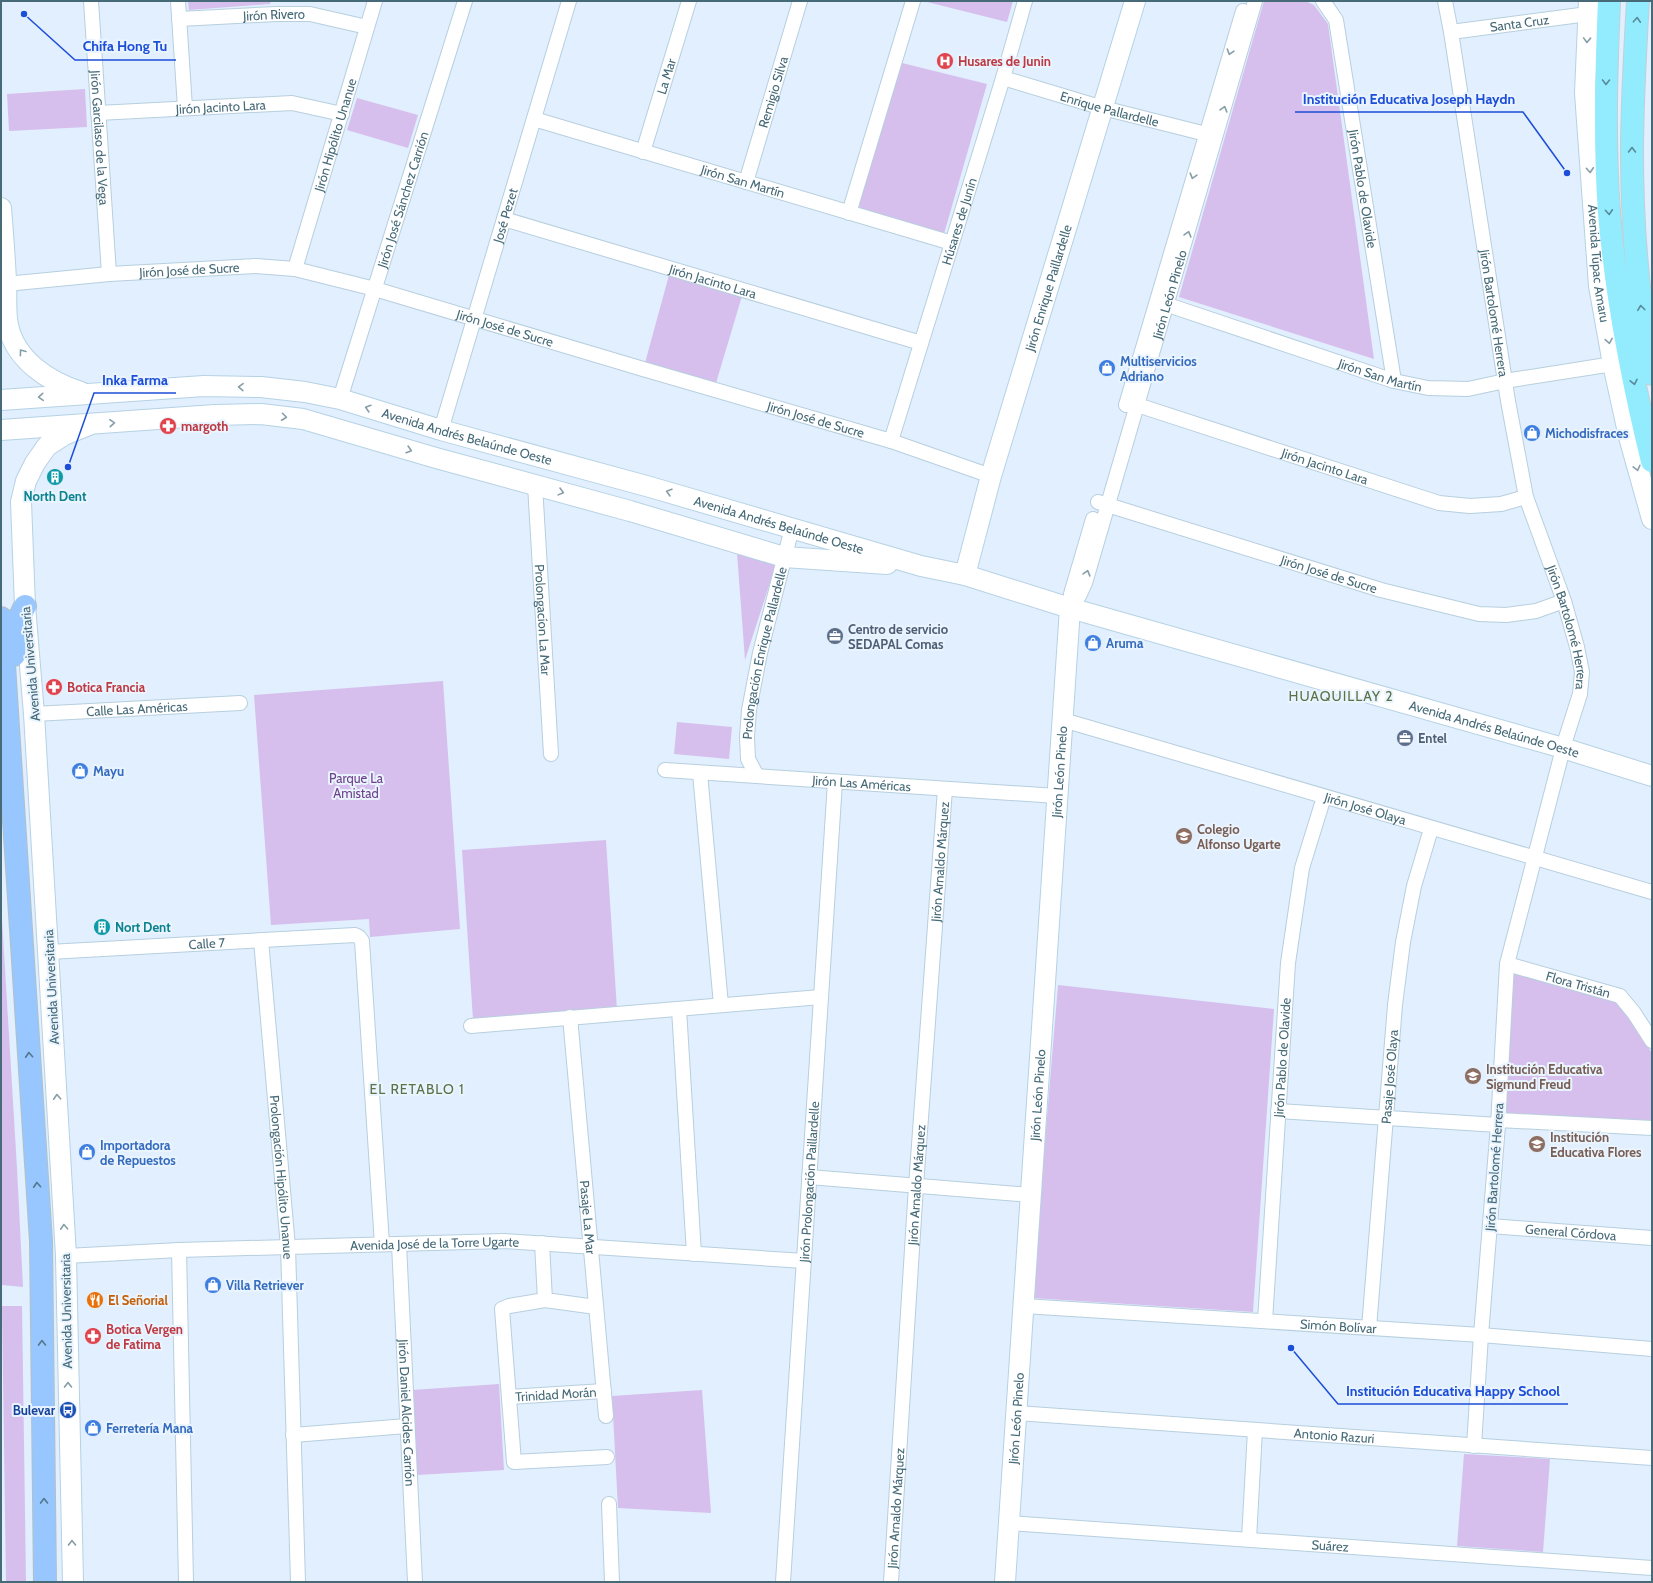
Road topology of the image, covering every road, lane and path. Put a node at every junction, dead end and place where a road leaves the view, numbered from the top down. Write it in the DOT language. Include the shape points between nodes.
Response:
graph roads {
  1 [pos="91,1"];
  2 [pos="178,1"];
  3 [pos="375,1"];
  4 [pos="466,1"];
  5 [pos="569,1"];
  6 [pos="688,1"];
  7 [pos="800,1"];
  8 [pos="913,1"];
  9 [pos="1025,1"];
  10 [pos="1135,1"];
  11 [pos="1246,1"];
  12 [pos="1255,1"];
  13 [pos="1323,1"];
  14 [pos="1445,1"];
  15 [pos="1609,1"];
  16 [pos="1638,1"];
  17 [pos="278,7"];
  18 [pos="1588,8"];
  19 [pos="179,19"];
  20 [pos="367,27"];
  21 [pos="1451,32"];
  22 [pos="1003,78"];
  23 [pos="184,108"];
  24 [pos="1103,108"];
  25 [pos="98,113"];
  26 [pos="342,114"];
  27 [pos="534,119"];
  28 [pos="1211,135"];
  29 [pos="643,152"];
  30 [pos="746,182"];
  31 [pos="1,208"];
  32 [pos="849,213"];
  33 [pos="504,219"];
  34 [pos="952,244"];
  35 [pos="295,269"];
  36 [pos="109,274"];
  37 [pos="6,284"];
  38 [pos="375,289"];
  39 [pos="1161,303"];
  40 [pos="475,319"];
  41 [pos="921,343"];
  42 [pos="1613,364"];
  43 [pos="1652,374"];
  44 [pos="1394,380"];
  45 [pos="1505,381"];
  46 [pos="204,386"];
  47 [pos="168,390"];
  48 [pos="89,394"];
  49 [pos="340,399"];
  50 [pos="1,400"];
  51 [pos="1132,404"];
  52 [pos="208,416"];
  53 [pos="170,419"];
  54 [pos="89,425"];
  55 [pos="1,430"];
  56 [pos="441,430"];
  57 [pos="891,441"];
  58 [pos="1652,461"];
  59 [pos="991,476"];
  60 [pos="536,485"];
  61 [pos="1526,497"];
  62 [pos="1102,504"];
  63 [pos="1652,519"];
  64 [pos="792,528"];
  65 [pos="784,557"];
  66 [pos="921,566"];
  67 [pos="965,575"];
  68 [pos="1564,601"];
  69 [pos="25,606"];
  70 [pos="1070,608"];
  71 [pos="1,618"];
  72 [pos="240,702"];
  73 [pos="6,703"];
  74 [pos="34,714"];
  75 [pos="1070,722"];
  76 [pos="1563,748"];
  77 [pos="551,754"];
  78 [pos="665,770"];
  79 [pos="700,773"];
  80 [pos="757,776"];
  81 [pos="1652,776"];
  82 [pos="835,782"];
  83 [pos="945,789"];
  84 [pos="1058,796"];
  85 [pos="1324,797"];
  86 [pos="1431,828"];
  87 [pos="1535,859"];
  88 [pos="1652,892"];
  89 [pos="260,940"];
  90 [pos="49,952"];
  91 [pos="1507,964"];
  92 [pos="821,997"];
  93 [pos="721,1005"];
  94 [pos="679,1009"];
  95 [pos="570,1018"];
  96 [pos="471,1026"];
  97 [pos="1652,1041"];
  98 [pos="1278,1111"];
  99 [pos="1386,1118"];
  100 [pos="1498,1122"];
  101 [pos="1652,1128"];
  102 [pos="809,1177"];
  103 [pos="916,1186"];
  104 [pos="1031,1195"];
  105 [pos="1490,1226"];
  106 [pos="1652,1238"];
  107 [pos="542,1243"];
  108 [pos="382,1244"];
  109 [pos="399,1244"];
  110 [pos="288,1247"];
  111 [pos="591,1247"];
  112 [pos="179,1250"];
  113 [pos="694,1254"];
  114 [pos="66,1256"];
  115 [pos="804,1261"];
  116 [pos="545,1300"];
  117 [pos="1024,1306"];
  118 [pos="596,1307"];
  119 [pos="1265,1321"];
  120 [pos="1369,1328"];
  121 [pos="1481,1336"];
  122 [pos="1652,1349"];
  123 [pos="604,1391"];
  124 [pos="509,1397"];
  125 [pos="1016,1413"];
  126 [pos="606,1416"];
  127 [pos="407,1426"];
  128 [pos="1255,1430"];
  129 [pos="293,1435"];
  130 [pos="1474,1446"];
  131 [pos="607,1457"];
  132 [pos="1652,1458"];
  133 [pos="609,1504"];
  134 [pos="1009,1523"];
  135 [pos="1249,1539"];
  136 [pos="1652,1568"];
  137 [pos="46,1582"];
  138 [pos="73,1582"];
  139 [pos="186,1582"];
  140 [pos="298,1582"];
  141 [pos="415,1582"];
  142 [pos="612,1582"];
  143 [pos="783,1582"];
  144 [pos="891,1582"];
  145 [pos="1005,1582"];
  1 -- 25 [label="street, Jirón Garcilaso de la Vega"];
  2 -- 19 [label="street"];
  3 -- 20 [label="street, Jirón Hipólito Unanue"];
  4 -- 38 [label="street, Jirón José Sánchez Carrión"];
  5 -- 27 [label="street, José Pezet"];
  6 -- 29 [label="street, La Mar"];
  7 -- 30 [label="street, Remigio Silva"];
  8 -- 32 [label="street"];
  9 -- 22 [label="street, Húsares de Junín"];
  10 -- 24 [label="street, Jirón Enrique Paillardelle"];
  11 -- 28 [label="street, Jirón León Pinelo, one-way"];
  28 -- 12 [label="street, Jirón León Pinelo, one-way"];
  13 -- 44 [label="street, Jirón Pablo de Olavide" via="1336,20"];
  14 -- 21 [label="street, Jirón Bartolomé Herrera"];
  15 -- 58 [label="highway, Avenida Túpac Amaru, one-way" via="1606,127 1609,213 1623,324"];
  43 -- 16 [label="highway, one-way" via="1640,296 1634,232 1632,130"];
  17 -- 19 [label="street, Jirón Rivero"];
  17 -- 20 [label="street, Jirón Rivero"];
  18 -- 21 [label="street, Santa Cruz"];
  18 -- 42 [label="street, Avenida Túpac Amaru, one-way" via="1585,93 1596,252 1599,286"];
  19 -- 23 [label="street"];
  20 -- 26 [label="street, Jirón Hipólito Unanue"];
  21 -- 45 [label="street, Jirón Bartolomé Herrera"];
  22 -- 24 [label="street, Enrique Pallardelle"];
  22 -- 34 [label="street, Húsares de Junín"];
  23 -- 25 [label="street, Jirón Jacinto Lara"];
  23 -- 26 [label="street, Jirón Jacinto Lara" via="292,103"];
  24 -- 28 [label="street, Enrique Pallardelle"];
  24 -- 59 [label="street, Jirón Enrique Paillardelle"];
  25 -- 36 [label="street, Jirón Garcilaso de la Vega"];
  26 -- 35 [label="street, Jirón Hipólito Unanue"];
  27 -- 29 [label="street, Jirón San Martín"];
  27 -- 33 [label="street, José Pezet"];
  28 -- 39 [label="street, Jirón León Pinelo"];
  29 -- 30 [label="street, Jirón San Martín"];
  30 -- 32 [label="street, Jirón San Martín"];
  31 -- 37 [label="street"];
  32 -- 34 [label="street, Jirón San Martín"];
  33 -- 40 [label="street, José Pezet"];
  33 -- 41 [label="street, Jirón Jacinto Lara"];
  34 -- 41 [label="street, Húsares de Junín"];
  35 -- 36 [label="street, Jirón José de Sucre" via="256,266"];
  35 -- 38 [label="street, Jirón José de Sucre"];
  36 -- 37 [label="street, Jirón José de Sucre"];
  48 -- 37 [label="street, one-way" via="65,387 30,363 15,343 8,325"];
  38 -- 40 [label="street, Jirón José de Sucre"];
  38 -- 49 [label="street, Jirón José Sánchez Carrión"];
  39 -- 44 [label="street, Jirón San Martín"];
  39 -- 51 [label="street, Jirón León Pinelo"];
  40 -- 56 [label="street, José Pezet"];
  40 -- 57 [label="street, Jirón José de Sucre"];
  41 -- 57 [label="street, Húsares de Junín"];
  42 -- 45 [label="street, Jirón San Martín"];
  42 -- 63 [label="street, Avenida Túpac Amaru, one-way" via="1629,437"];
  44 -- 45 [label="street, Jirón San Martín" via="1428,388 1468,389"];
  45 -- 61 [label="street, Jirón Bartolomé Herrera"];
  46 -- 47 [label="street, Avenida Andrés Belaúnde Oeste"];
  49 -- 46 [label="street, Avenida Andrés Belaúnde Oeste, one-way" via="261,387"];
  46 -- 52 [label="street" via="204,402"];
  47 -- 48 [label="street, Avenida Andrés Belaúnde Oeste"];
  47 -- 53 [label="street" via="172,404"];
  48 -- 50 [label="street, Avenida Andrés Belaúnde Oeste, one-way"];
  56 -- 49 [label="street, Avenida Andrés Belaúnde Oeste, one-way"];
  51 -- 61 [label="street, Jirón Jacinto Lara" via="1439,503 1470,506 1501,504"];
  51 -- 62 [label="street, Jirón León Pinelo"];
  52 -- 53 [label="street, Avenida Andrés Belaúnde Oeste"];
  52 -- 60 [label="street, Avenida Andrés Belaúnde Oeste, one-way" via="261,414 303,419"];
  54 -- 53 [label="street, Avenida Andrés Belaúnde Oeste, one-way"];
  54 -- 55 [label="street, Avenida Andrés Belaúnde Oeste"];
  54 -- 69 [label="street, Avenida Universitaria" via="64,435 47,446 26,481 21,502"];
  64 -- 56 [label="street, Avenida Andrés Belaúnde Oeste, one-way"];
  57 -- 59 [label="street, Jirón José de Sucre"];
  59 -- 67 [label="street, Jirón Enrique Paillardelle"];
  60 -- 65 [label="street, Avenida Andrés Belaúnde Oeste, one-way"];
  60 -- 77 [label="street, Prolongacíon La Mar"];
  61 -- 68 [label="street, Jirón Bartolomé Herrera"];
  62 -- 68 [label="street, Jirón José de Sucre" via="1381,590 1479,614 1506,616 1536,611"];
  62 -- 70 [label="street, Jirón León Pinelo" via="1071,594"];
  64 -- 65 [label="street, Prolongación Enrique Pallardelle"];
  64 -- 66 [label="street, Avenida Andrés Belaúnde Oeste"];
  65 -- 66 [label="street, Avenida Andrés Belaúnde Oeste"];
  65 -- 80 [label="street, Prolongación Enrique Pallardelle" via="749,710 748,759"];
  66 -- 67 [label="street, Avenida Andrés Belaúnde Oeste"];
  67 -- 70 [label="street, Avenida Andrés Belaúnde Oeste"];
  68 -- 76 [label="street, Jirón Bartolomé Herrera" via="1578,647 1582,672 1580,694"];
  69 -- 73 [label="main road" via="17,623 13,669"];
  69 -- 74 [label="street, Avenida Universitaria"];
  70 -- 75 [label="street, Jirón León Pinelo"];
  70 -- 76 [label="street, Avenida Andrés Belaúnde Oeste"];
  71 -- 73 [label="main road, Avenida Universitaria"];
  72 -- 74 [label="street, Calle Las Américas"];
  137 -- 73 [label="main road, Avenida Universitaria, one-way" via="41,1241"];
  74 -- 90 [label="street, Avenida Universitaria"];
  75 -- 84 [label="street, Jirón León Pinelo"];
  75 -- 85 [label="street, Jirón José Olaya"];
  76 -- 81 [label="street, Avenida Andrés Belaúnde Oeste"];
  76 -- 87 [label="street, Jirón Bartolomé Herrera"];
  78 -- 79 [label="street, Jirón Las Américas"];
  79 -- 80 [label="street, Jirón Las Américas"];
  79 -- 93 [label="street"];
  80 -- 82 [label="street, Jirón Las Américas"];
  82 -- 83 [label="street, Jirón Las Américas"];
  82 -- 92 [label="street, Jirón Prolongación Paillardelle"];
  83 -- 84 [label="street, Jirón Las Américas"];
  83 -- 103 [label="street, Jirón Arnaldo Márquez"];
  84 -- 104 [label="street, Jirón León Pinelo"];
  85 -- 86 [label="street, Jirón José Olaya"];
  85 -- 98 [label="street, Jirón Pablo de Olavide" via="1302,868 1288,963"];
  86 -- 87 [label="street, Jirón José Olaya"];
  86 -- 99 [label="street, Pasaje José Olaya" via="1414,886 1403,942"];
  87 -- 88 [label="street, Jirón José Olaya"];
  87 -- 91 [label="street, Jirón Bartolomé Herrera"];
  89 -- 90 [label="street, Calle 7"];
  89 -- 108 [label="street, Calle 7" via="355,935 362,941"];
  89 -- 110 [label="street, Prolongación Hipólito Unanue"];
  114 -- 90 [label="street, Avenida Universitaria, one-way"];
  91 -- 97 [label="street, Flora Tristán" via="1620,996"];
  91 -- 100 [label="street, Jirón Bartolomé Herrera"];
  92 -- 93 [label="street"];
  92 -- 102 [label="street, Jirón Prolongación Paillardelle"];
  93 -- 94 [label="street"];
  94 -- 95 [label="street"];
  94 -- 113 [label="street"];
  95 -- 96 [label="street"];
  95 -- 111 [label="street, Pasaje La Mar"];
  98 -- 99 [label="street"];
  98 -- 119 [label="street, Jirón Pablo de Olavide"];
  99 -- 100 [label="street"];
  99 -- 120 [label="street, Pasaje José Olaya"];
  100 -- 101 [label="street"];
  100 -- 105 [label="street, Jirón Bartolomé Herrera"];
  102 -- 103 [label="street"];
  102 -- 115 [label="street, Jirón Prolongación Paillardelle"];
  103 -- 104 [label="street"];
  103 -- 144 [label="street, Jirón Arnaldo Márquez"];
  104 -- 117 [label="street, Jirón León Pinelo"];
  105 -- 106 [label="street, General Córdova"];
  105 -- 121 [label="street, Jirón Bartolomé Herrera"];
  107 -- 109 [label="street, Avenida José de la Torre Ugarte" via="504,1240"];
  107 -- 111 [label="street, Avenida José de la Torre Ugarte"];
  107 -- 116 [label="street"];
  108 -- 109 [label="street, Avenida José de la Torre Ugarte"];
  108 -- 110 [label="street, Avenida José de la Torre Ugarte"];
  109 -- 127 [label="street, Jirón Daniel Alcides Carrión"];
  110 -- 112 [label="street, Avenida José de la Torre Ugarte"];
  110 -- 129 [label="street, Prolongación Hipólito Unanue"];
  111 -- 113 [label="street, Avenida José de la Torre Ugarte"];
  111 -- 118 [label="street, Pasaje La Mar"];
  112 -- 114 [label="street, Avenida José de la Torre Ugarte"];
  112 -- 139 [label="street"];
  113 -- 115 [label="street, Avenida José de la Torre Ugarte"];
  138 -- 114 [label="street, Avenida Universitaria, one-way"];
  115 -- 143 [label="street, Jirón Prolongación Paillardelle"];
  116 -- 118 [label="street"];
  116 -- 124 [label="street" via="502,1309"];
  117 -- 119 [label="street, Simón Bolívar"];
  117 -- 125 [label="street, Jirón León Pinelo"];
  118 -- 123 [label="street, Pasaje La Mar"];
  119 -- 120 [label="street, Simón Bolívar"];
  120 -- 121 [label="street, Simón Bolívar"];
  121 -- 122 [label="street, Simón Bolívar"];
  121 -- 130 [label="street, Jirón Bartolomé Herrera"];
  123 -- 124 [label="street, Trinidad Morán"];
  123 -- 126 [label="street, Pasaje La Mar"];
  124 -- 131 [label="street" via="514,1462"];
  125 -- 128 [label="street, Antonio Razuri"];
  125 -- 134 [label="street, Jirón León Pinelo"];
  127 -- 129 [label="street"];
  127 -- 141 [label="street, Jirón Daniel Alcides Carrión"];
  128 -- 130 [label="street, Antonio Razuri"];
  128 -- 135 [label="street"];
  129 -- 140 [label="street, Prolongación Hipólito Unanue"];
  130 -- 132 [label="street, Antonio Razuri"];
  133 -- 142 [label="street"];
  134 -- 135 [label="street, Suárez"];
  134 -- 145 [label="street, Jirón León Pinelo"];
  135 -- 136 [label="street, Suárez"];
}
